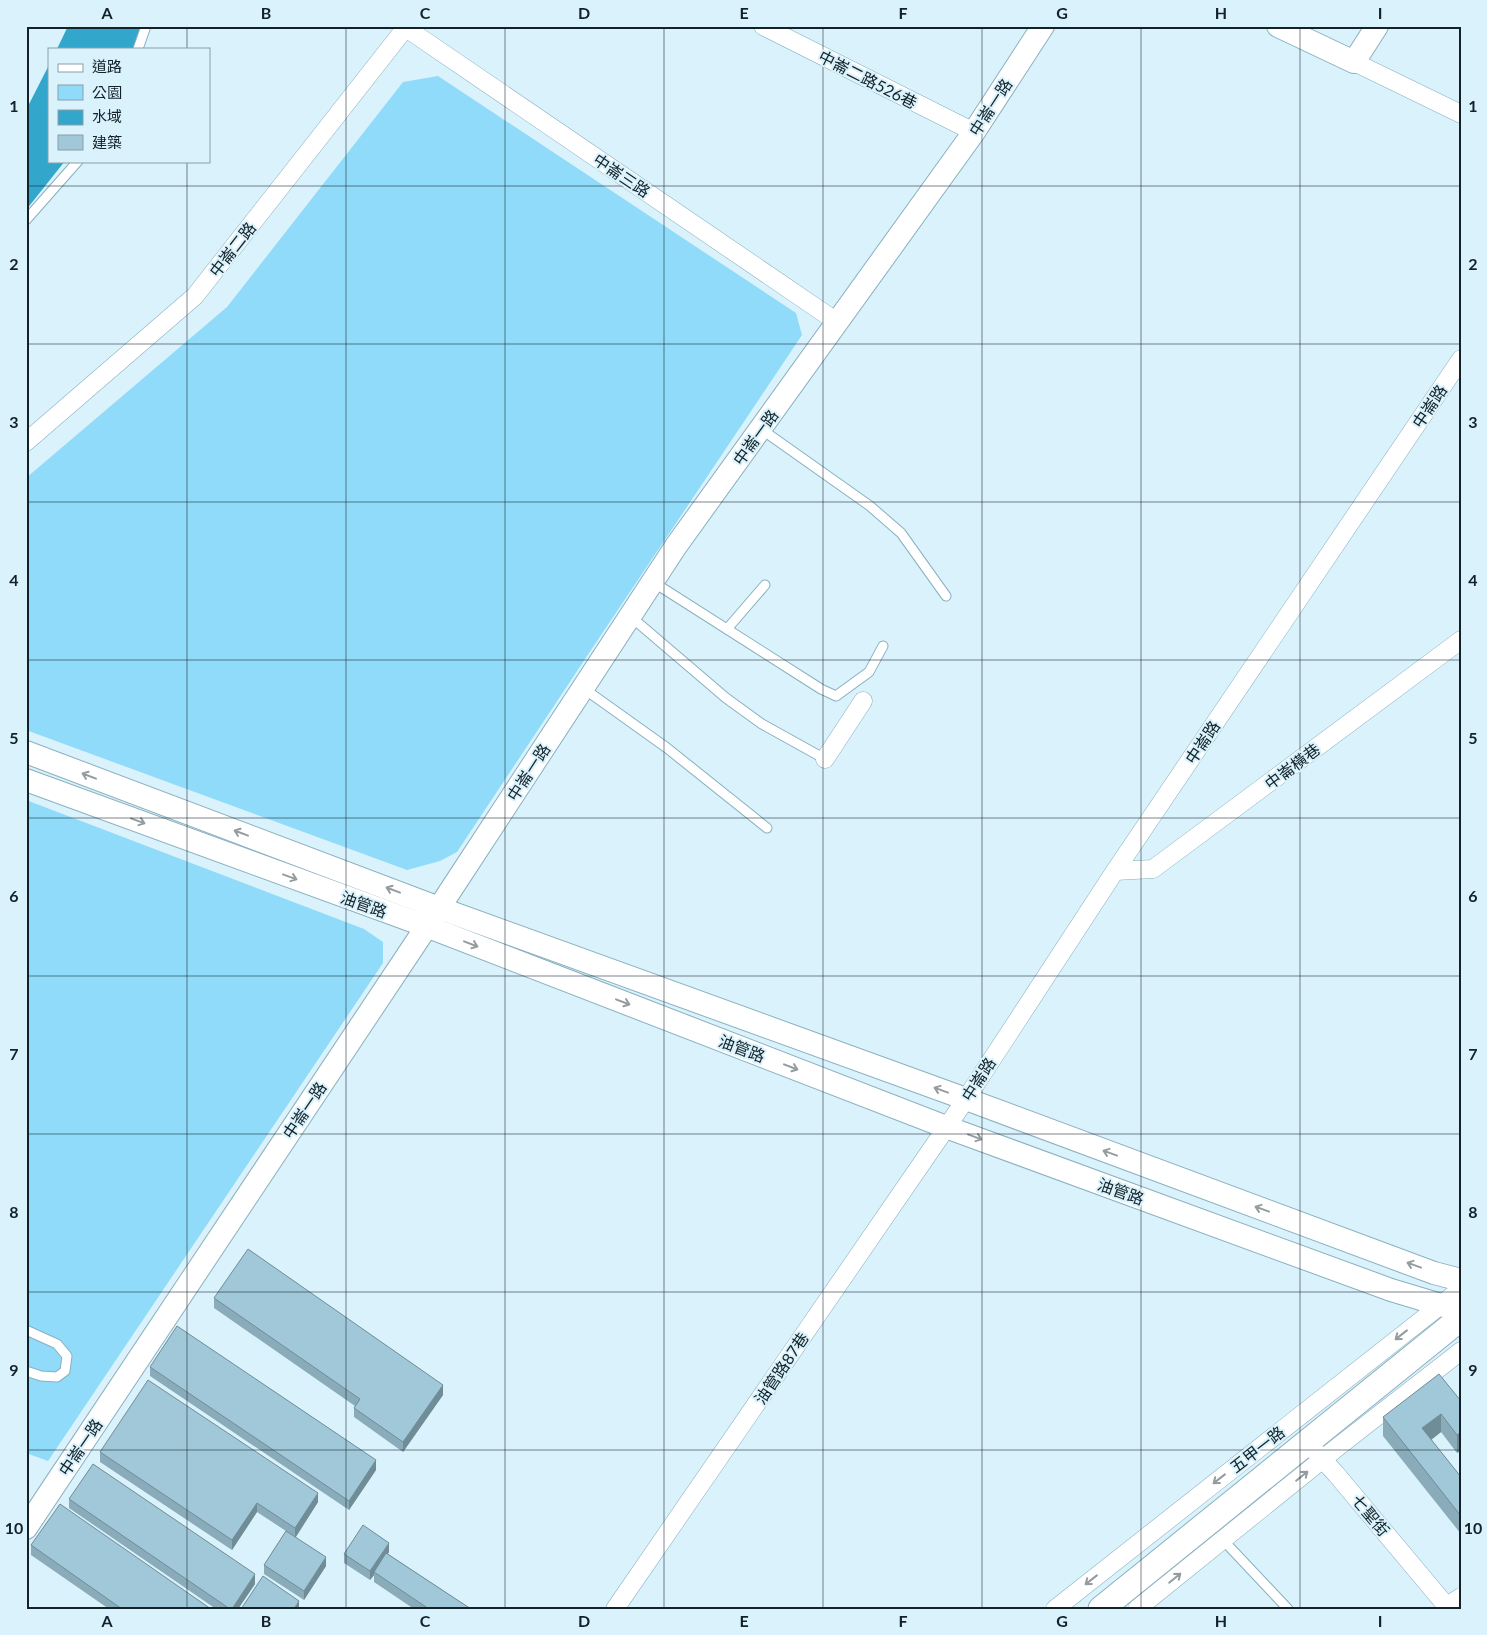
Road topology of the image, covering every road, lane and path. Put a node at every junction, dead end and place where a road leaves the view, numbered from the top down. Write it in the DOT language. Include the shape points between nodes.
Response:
graph roads {
  1 [pos="146,26"];
  2 [pos="763,26"];
  3 [pos="1278,26"];
  4 [pos="1376,26"];
  5 [pos="406,27"];
  6 [pos="1040,27"];
  7 [pos="138,48"];
  8 [pos="1354,62"];
  9 [pos="1461,114"];
  10 [pos="974,132"];
  11 [pos="77,162"];
  12 [pos="26,220"];
  13 [pos="837,322"];
  14 [pos="1461,359"];
  15 [pos="761,429"];
  16 [pos="26,442"];
  17 [pos="653,582"];
  18 [pos="765,585"];
  19 [pos="946,596"];
  20 [pos="630,616"];
  21 [pos="727,629"];
  22 [pos="1461,640"];
  23 [pos="883,646"];
  24 [pos="583,688"];
  25 [pos="863,701"];
  26 [pos="26,752"];
  27 [pos="825,759"];
  28 [pos="26,780"];
  29 [pos="767,828"];
  30 [pos="1115,871"];
  31 [pos="439,908"];
  32 [pos="426,926"];
  33 [pos="966,1099"];
  34 [pos="946,1127"];
  35 [pos="1461,1280"];
  36 [pos="1461,1289"];
  37 [pos="1450,1308"];
  38 [pos="1461,1318"];
  39 [pos="26,1330"];
  40 [pos="1461,1351"];
  41 [pos="26,1371"];
  42 [pos="1290,1423"];
  43 [pos="1315,1451"];
  44 [pos="26,1528"];
  45 [pos="1223,1540"];
  46 [pos="1452,1604"];
  47 [pos="615,1609"];
  48 [pos="1055,1609"];
  49 [pos="1101,1609"];
  50 [pos="1137,1609"];
  51 [pos="1288,1609"];
  1 -- 7 [label="lane"];
  2 -- 10 [label="street, 中崙二路526巷"];
  3 -- 8 [label="street"];
  4 -- 8 [label="street"];
  5 -- 13 [label="street, 中崙三路"];
  5 -- 16 [label="street, 中崙二路" via="195,296"];
  6 -- 10 [label="street, 中崙一路"];
  8 -- 9 [label="street"];
  10 -- 13 [label="street, 中崙一路"];
  11 -- 12 [label="lane"];
  13 -- 15 [label="street, 中崙一路"];
  14 -- 30 [label="street, 中崙路"];
  15 -- 17 [label="street, 中崙一路"];
  15 -- 19 [label="lane" via="870,506 901,533"];
  17 -- 20 [label="street, 中崙一路"];
  17 -- 21 [label="lane"];
  18 -- 21 [label="lane"];
  20 -- 24 [label="street, 中崙一路"];
  20 -- 27 [label="lane" via="726,698 762,724"];
  21 -- 23 [label="lane" via="836,696 869,672"];
  22 -- 30 [label="street, 中崙橫巷" via="1153,869"];
  24 -- 29 [label="lane" via="667,748"];
  24 -- 31 [label="street, 中崙一路"];
  25 -- 27 [label="street"];
  31 -- 26 [label="street, 油管路, one-way"];
  28 -- 32 [label="street, 油管路, one-way"];
  30 -- 33 [label="street, 中崙路"];
  31 -- 32 [label="street, 中崙一路"];
  33 -- 31 [label="street, 油管路, one-way"];
  32 -- 34 [label="street, 油管路, one-way"];
  32 -- 44 [label="street, 中崙一路"];
  33 -- 34 [label="street, 中崙路"];
  35 -- 33 [label="street, 油管路, one-way"];
  34 -- 37 [label="street, 油管路, one-way" via="1391,1290"];
  34 -- 47 [label="street, 油管路87巷"];
  36 -- 37 [label="street, 五甲一路"];
  37 -- 42 [label="street, 五甲一路, one-way"];
  38 -- 43 [label="main road, 五甲一路"];
  39 -- 41 [label="lane" via="57,1344 67,1356 64,1371 57,1377"];
  40 -- 43 [label="street, 五甲一路"];
  42 -- 43 [label="street, 七聖街"];
  42 -- 48 [label="street, 五甲一路, one-way"];
  45 -- 43 [label="street, 五甲一路, one-way"];
  43 -- 46 [label="street, 七聖街"];
  43 -- 49 [label="main road, 五甲一路"];
  50 -- 45 [label="street, 五甲一路, one-way"];
  45 -- 51 [label="lane"];
}
